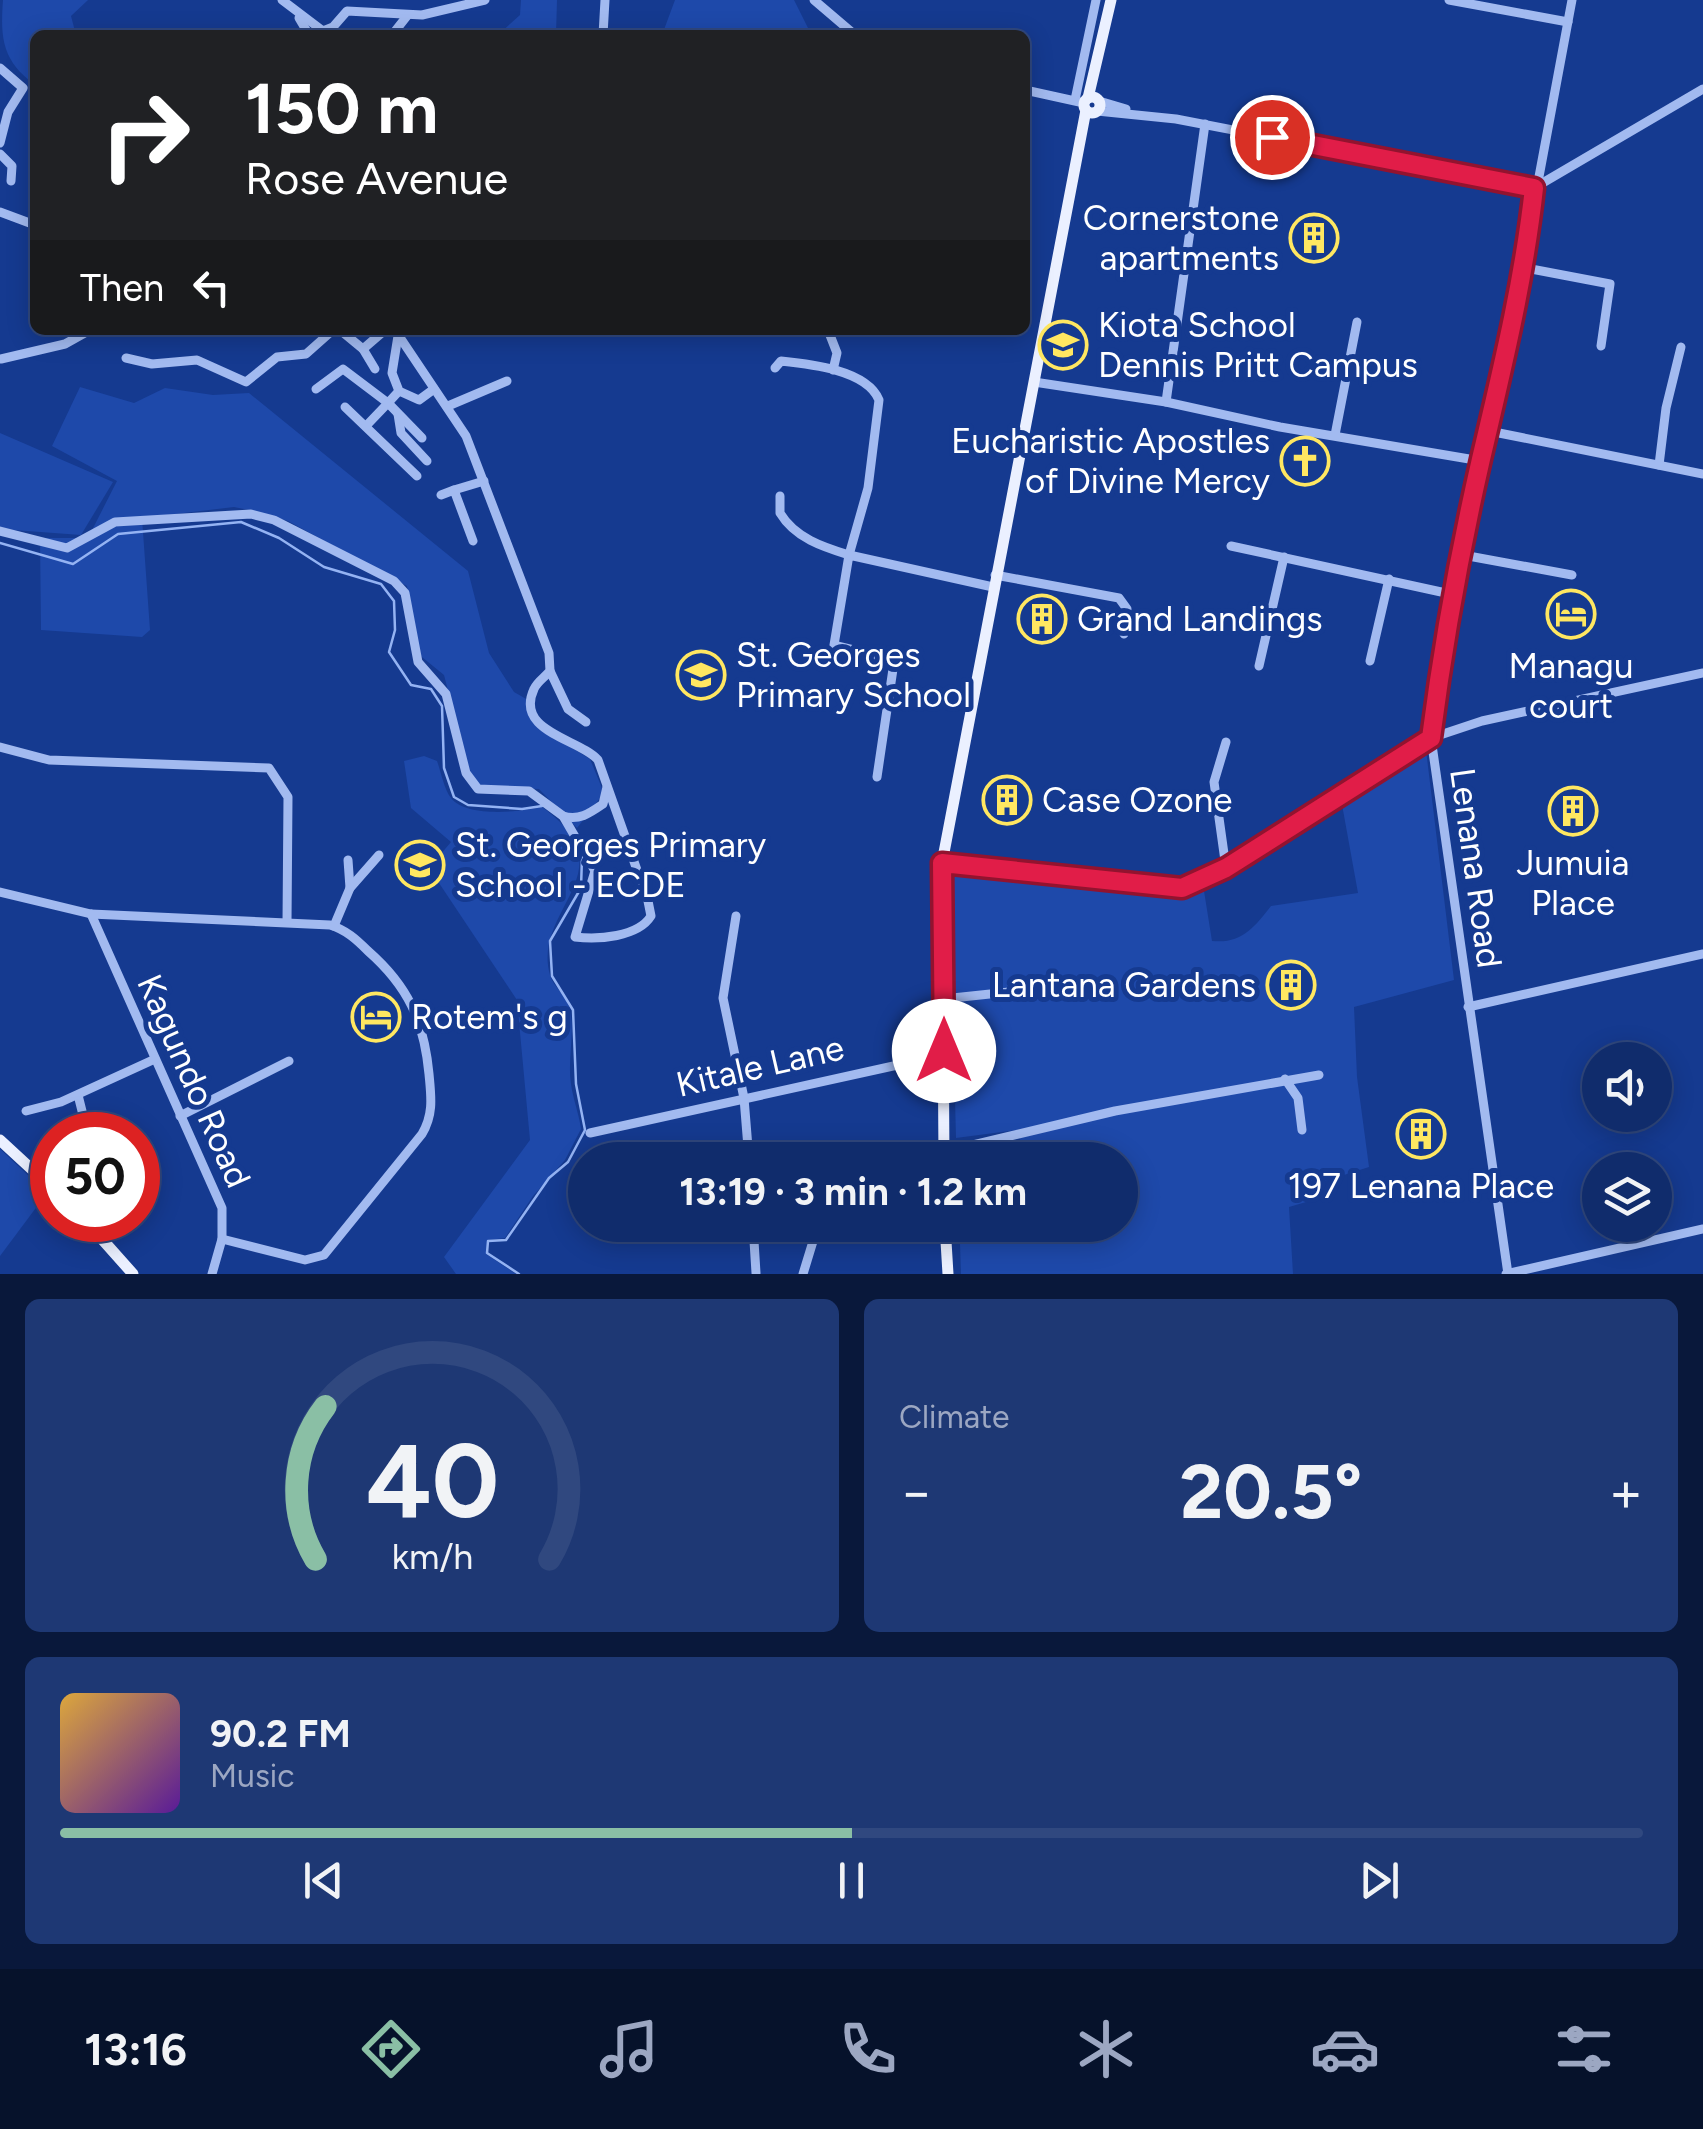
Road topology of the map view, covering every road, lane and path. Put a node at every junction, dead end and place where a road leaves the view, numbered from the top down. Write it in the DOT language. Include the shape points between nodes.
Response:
graph roads {
  1 [pos="282,0"];
  2 [pos="485,0"];
  3 [pos="606,0"];
  4 [pos="814,0"];
  5 [pos="1450,0"];
  6 [pos="1572,0"];
  7 [pos="1095,5"];
  8 [pos="1109,6"];
  9 [pos="298,16"];
  10 [pos="407,16"];
  11 [pos="1568,22"];
  12 [pos="306,30"];
  13 [pos="321,30"];
  14 [pos="326,30"];
  15 [pos="396,30"];
  16 [pos="603,30"];
  17 [pos="849,30"];
  18 [pos="1099,52"];
  19 [pos="1085,56"];
  20 [pos="0,68"];
  21 [pos="23,88"];
  22 [pos="1703,89"];
  23 [pos="1030,91"];
  24 [pos="30,92"];
  25 [pos="1090,104"];
  26 [pos="1205,124"];
  27 [pos="0,143"];
  28 [pos="0,154"];
  29 [pos="11,181"];
  30 [pos="1534,188"];
  31 [pos="0,212"];
  32 [pos="30,222"];
  33 [pos="1521,268"];
  34 [pos="1357,322"];
  35 [pos="81,335"];
  36 [pos="327,335"];
  37 [pos="346,335"];
  38 [pos="379,335"];
  39 [pos="396,335"];
  40 [pos="397,335"];
  41 [pos="830,335"];
  42 [pos="1601,346"];
  43 [pos="1681,347"];
  44 [pos="363,349"];
  45 [pos="126,358"];
  46 [pos="1,359"];
  47 [pos="375,368"];
  48 [pos="774,368"];
  49 [pos="833,370"];
  50 [pos="507,381"];
  51 [pos="1034,382"];
  52 [pos="316,389"];
  53 [pos="434,389"];
  54 [pos="399,391"];
  55 [pos="1166,402"];
  56 [pos="388,403"];
  57 [pos="448,406"];
  58 [pos="345,407"];
  59 [pos="398,414"];
  60 [pos="366,426"];
  61 [pos="1489,431"];
  62 [pos="1335,435"];
  63 [pos="422,438"];
  64 [pos="427,461"];
  65 [pos="1481,461"];
  66 [pos="1659,465"];
  67 [pos="1703,474"];
  68 [pos="417,476"];
  69 [pos="484,481"];
  70 [pos="454,490"];
  71 [pos="441,496"];
  72 [pos="780,496"];
  73 [pos="477,513"];
  74 [pos="464,518"];
  75 [pos="0,531"];
  76 [pos="472,542"];
  77 [pos="1230,546"];
  78 [pos="849,554"];
  79 [pos="1462,555"];
  80 [pos="1284,557"];
  81 [pos="1572,575"];
  82 [pos="1389,579"];
  83 [pos="994,581"];
  84 [pos="1455,595"];
  85 [pos="1124,634"];
  86 [pos="1370,660"];
  87 [pos="1259,666"];
  88 [pos="550,671"];
  89 [pos="1703,673"];
  90 [pos="586,722"];
  91 [pos="1431,738"];
  92 [pos="1226,742"];
  93 [pos="0,746"];
  94 [pos="877,777"];
  95 [pos="607,784"];
  96 [pos="563,816"];
  97 [pos="378,856"];
  98 [pos="348,860"];
  99 [pos="942,863"];
  100 [pos="1226,868"];
  101 [pos="350,888"];
  102 [pos="0,892"];
  103 [pos="91,914"];
  104 [pos="736,916"];
  105 [pos="287,922"];
  106 [pos="334,926"];
  107 [pos="1703,954"];
  108 [pos="1047,988"];
  109 [pos="943,1000"];
  110 [pos="1468,1007"];
  111 [pos="944,1055"];
  112 [pos="156,1060"];
  113 [pos="289,1061"];
  114 [pos="1319,1075"];
  115 [pos="1285,1079"];
  116 [pos="78,1095"];
  117 [pos="744,1098"];
  118 [pos="26,1111"];
  119 [pos="82,1112"];
  120 [pos="180,1116"];
  121 [pos="1302,1130"];
  122 [pos="590,1133"];
  123 [pos="0,1140"];
  124 [pos="748,1142"];
  125 [pos="944,1142"];
  126 [pos="998,1142"];
  127 [pos="30,1168"];
  128 [pos="1703,1229"];
  129 [pos="222,1239"];
  130 [pos="106,1242"];
  131 [pos="754,1242"];
  132 [pos="813,1242"];
  133 [pos="946,1242"];
  134 [pos="130,1269"];
  135 [pos="756,1273"];
  136 [pos="142,1274"];
  137 [pos="212,1274"];
  138 [pos="803,1274"];
  139 [pos="948,1274"];
  140 [pos="1508,1274"];
  1 -- 9 [label="street"];
  2 -- 10 [label="street"];
  3 -- 16 [label="street"];
  4 -- 17 [label="street"];
  5 -- 11 [label="street"];
  6 -- 11 [label="street, Lenana Road"];
  7 -- 8 [label="main road"];
  7 -- 19 [label="street"];
  8 -- 18 [label="main road"];
  9 -- 12 [label="street"];
  9 -- 13 [label="street"];
  10 -- 14 [label="street" via="346,11"];
  10 -- 15 [label="street"];
  11 -- 30 [label="street, Lenana Road"];
  18 -- 19 [label="main road"];
  18 -- 25 [label="main road"];
  19 -- 25 [label="street"];
  20 -- 21 [label="street"];
  21 -- 24 [label="street"];
  21 -- 27 [label="street"];
  22 -- 30 [label="street"];
  23 -- 25 [label="street"];
  25 -- 26 [label="street"];
  25 -- 51 [label="main road"];
  26 -- 30 [label="street"];
  26 -- 55 [label="street"];
  28 -- 29 [label="street" via="12,166"];
  30 -- 33 [label="street, Lenana Road"];
  31 -- 32 [label="street"];
  33 -- 42 [label="street" via="1610,284"];
  33 -- 61 [label="street, Lenana Road"];
  34 -- 62 [label="street"];
  35 -- 46 [label="street"];
  36 -- 45 [label="street" via="306,354 277,357 246,382 197,360 152,364"];
  37 -- 44 [label="street"];
  38 -- 44 [label="street"];
  39 -- 54 [label="street" via="392,373"];
  40 -- 53 [label="street"];
  41 -- 49 [label="street"];
  43 -- 66 [label="street"];
  44 -- 47 [label="street"];
  48 -- 49 [label="street" via="781,361"];
  49 -- 78 [label="street" via="872,388 879,400 868,488"];
  50 -- 57 [label="street"];
  51 -- 55 [label="street"];
  51 -- 83 [label="main road"];
  52 -- 56 [label="street" via="332,373 350,370"];
  53 -- 54 [label="street" via="418,400"];
  53 -- 57 [label="street"];
  54 -- 56 [label="street"];
  55 -- 62 [label="street"];
  56 -- 59 [label="street"];
  56 -- 60 [label="street"];
  57 -- 69 [label="street"];
  58 -- 60 [label="street"];
  59 -- 63 [label="street"];
  59 -- 64 [label="street" via="401,434"];
  60 -- 68 [label="street"];
  61 -- 65 [label="street, Lenana Road"];
  61 -- 66 [label="street"];
  62 -- 65 [label="street"];
  65 -- 79 [label="street, Lenana Road"];
  66 -- 67 [label="street"];
  69 -- 70 [label="street"];
  69 -- 88 [label="street"];
  70 -- 71 [label="street"];
  70 -- 74 [label="street"];
  72 -- 78 [label="street" via="784,520 802,536"];
  73 -- 74 [label="street"];
  74 -- 76 [label="street"];
  75 -- 96 [label="street" via="67,548 116,522 251,514 394,580 405,593 418,662 446,694 466,772 478,789 530,791"];
  77 -- 80 [label="street"];
  78 -- 83 [label="street"];
  78 -- 94 [label="street" via="834,645 888,658 893,669"];
  79 -- 81 [label="street"];
  79 -- 84 [label="street, Lenana Road"];
  80 -- 82 [label="street"];
  80 -- 87 [label="street"];
  82 -- 84 [label="street"];
  82 -- 86 [label="street"];
  83 -- 85 [label="street" via="1120,598 1128,609"];
  83 -- 99 [label="main road"];
  84 -- 91 [label="street, Lenana Road"];
  88 -- 90 [label="street" via="568,708"];
  88 -- 95 [label="street" via="535,685 535,715 554,737 593,754"];
  89 -- 91 [label="street"];
  91 -- 100 [label="street"];
  91 -- 110 [label="street, Lenana Road"];
  92 -- 100 [label="street" via="1214,782"];
  93 -- 105 [label="street" via="56,760 269,768 288,797"];
  95 -- 96 [label="street" via="604,804 574,820"];
  95 -- 96 [label="street" via="648,900 648,922 595,940 575,938 595,871"];
  97 -- 101 [label="street"];
  98 -- 101 [label="street"];
  99 -- 100 [label="street" via="1182,888"];
  99 -- 109 [label="main road"];
  101 -- 106 [label="street"];
  102 -- 103 [label="street"];
  103 -- 105 [label="street"];
  103 -- 112 [label="street, Kagundo Road"];
  104 -- 117 [label="street" via="723,998"];
  105 -- 106 [label="street"];
  106 -- 129 [label="street" via="396,975 419,1016 431,1095 428,1124 324,1255 305,1260"];
  107 -- 110 [label="street"];
  108 -- 109 [label="street"];
  109 -- 111 [label="main road"];
  110 -- 140 [label="street, Lenana Road"];
  111 -- 117 [label="street, Kitale Lane"];
  111 -- 125 [label="main road"];
  112 -- 116 [label="street"];
  112 -- 120 [label="street, Kagundo Road"];
  113 -- 120 [label="street"];
  114 -- 115 [label="street"];
  115 -- 121 [label="street" via="1298,1098"];
  115 -- 126 [label="street"];
  116 -- 118 [label="street"];
  116 -- 119 [label="street"];
  117 -- 122 [label="street, Kitale Lane"];
  117 -- 124 [label="street"];
  120 -- 129 [label="street, Kagundo Road" via="222,1208"];
  123 -- 127 [label="main road"];
  128 -- 140 [label="street"];
  129 -- 137 [label="street, Kagundo Road"];
  130 -- 134 [label="main road"];
  131 -- 135 [label="street"];
  132 -- 138 [label="street"];
  133 -- 139 [label="main road"];
  134 -- 136 [label="main road"];
}
